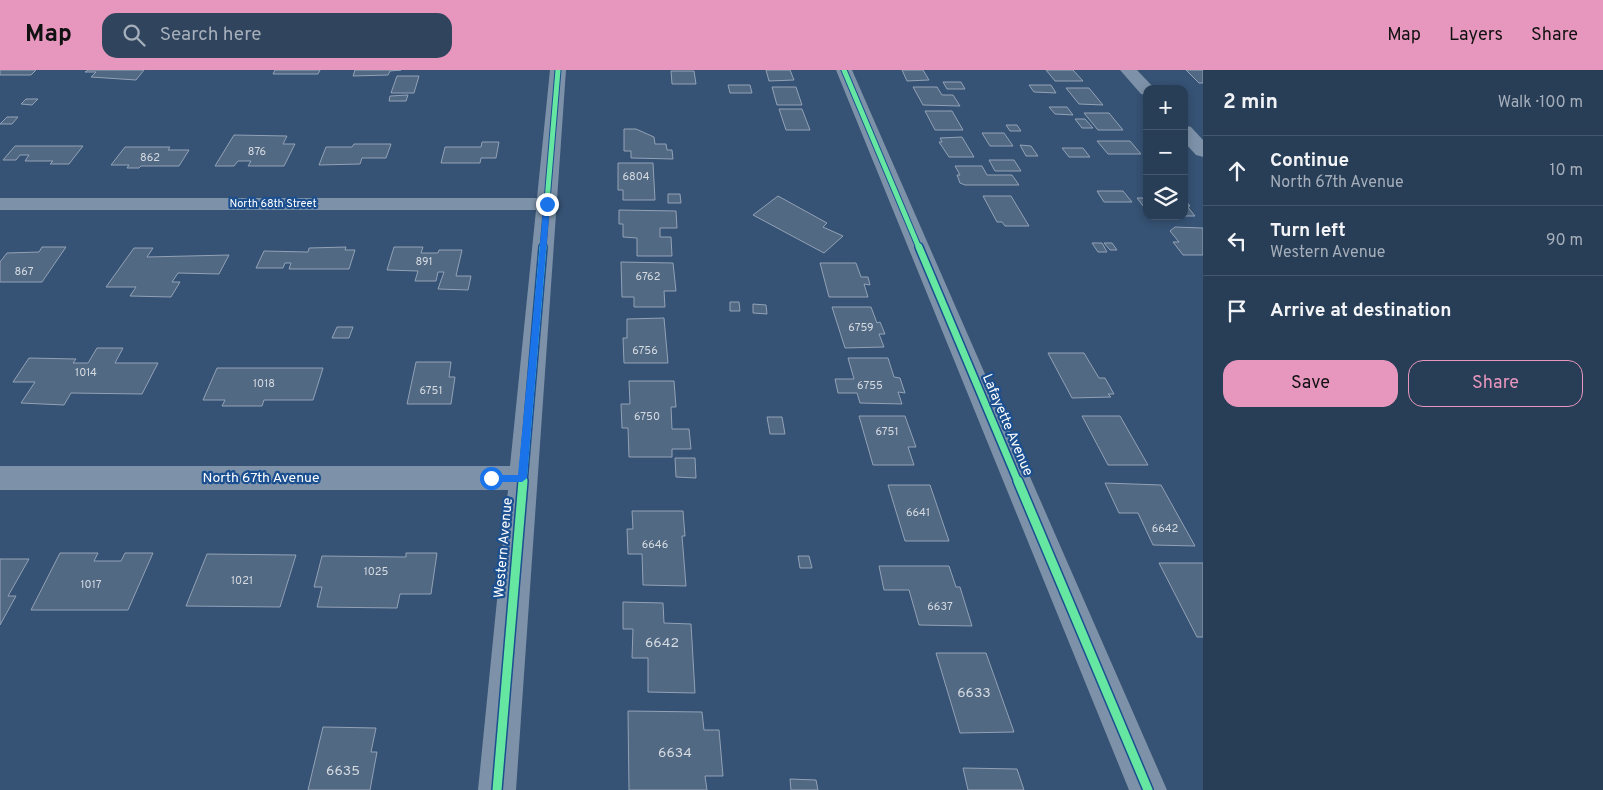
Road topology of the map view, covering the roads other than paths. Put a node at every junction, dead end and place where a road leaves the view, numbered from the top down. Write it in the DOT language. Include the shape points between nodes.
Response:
graph roads {
  1 [pos="558,70"];
  2 [pos="844,70"];
  3 [pos="1128,70"];
  4 [pos="1143,86"];
  5 [pos="1188,134"];
  6 [pos="1203,151"];
  7 [pos="0,204"];
  8 [pos="547,204"];
  9 [pos="0,478"];
  10 [pos="522,478"];
  11 [pos="497,790"];
  12 [pos="1148,790"];
  1 -- 8 [label="street, Western Avenue"];
  2 -- 12 [label="street, Lafayette Avenue"];
  3 -- 4 [label="street"];
  5 -- 6 [label="street"];
  7 -- 8 [label="street, North 68th Street"];
  8 -- 10 [label="street, Western Avenue"];
  9 -- 10 [label="street, North 67th Avenue"];
  10 -- 11 [label="street, Western Avenue"];
}
